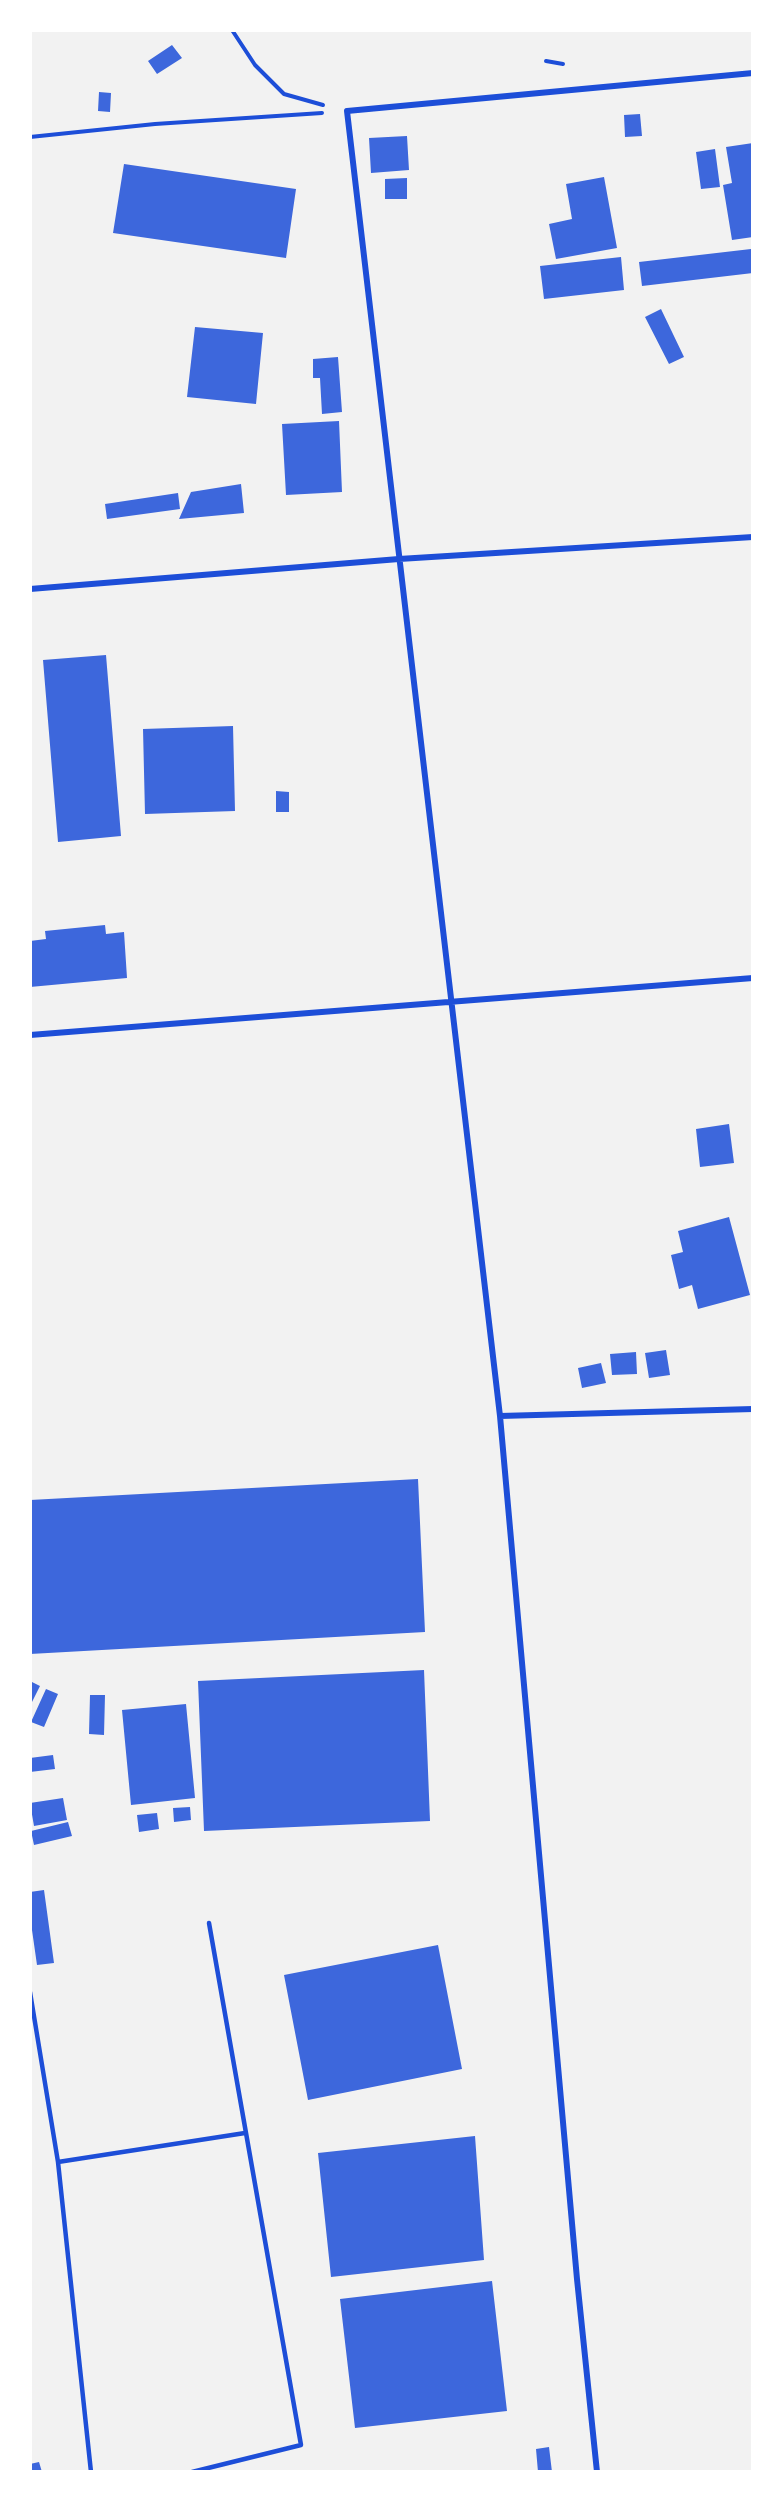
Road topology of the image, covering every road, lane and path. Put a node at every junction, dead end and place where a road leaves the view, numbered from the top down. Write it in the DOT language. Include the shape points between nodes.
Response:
graph roads {
  1 [pos="232,30"];
  2 [pos="753,73"];
  3 [pos="347,111"];
  4 [pos="30,137"];
  5 [pos="753,537"];
  6 [pos="399,559"];
  7 [pos="30,589"];
  8 [pos="753,978"];
  9 [pos="451,1000"];
  10 [pos="30,1035"];
  11 [pos="753,1409"];
  12 [pos="500,1416"];
  13 [pos="209,1923"];
  14 [pos="30,1992"];
  15 [pos="245,2133"];
  16 [pos="58,2162"];
  17 [pos="91,2472"];
  18 [pos="192,2472"];
  19 [pos="597,2472"];
  1 -- 3 [label="path" via="255,65 284,94"];
  2 -- 3 [label="street"];
  3 -- 4 [label="path"];
  3 -- 6 [label="street"];
  5 -- 6 [label="street"];
  6 -- 7 [label="street"];
  6 -- 9 [label="street"];
  8 -- 9 [label="street"];
  9 -- 10 [label="street"];
  9 -- 12 [label="street"];
  11 -- 12 [label="street"];
  12 -- 19 [label="street" via="576,2279"];
  13 -- 15 [label="lane"];
  14 -- 16 [label="lane"];
  15 -- 16 [label="lane"];
  15 -- 18 [label="lane" via="301,2445"];
  16 -- 17 [label="lane"];
}
